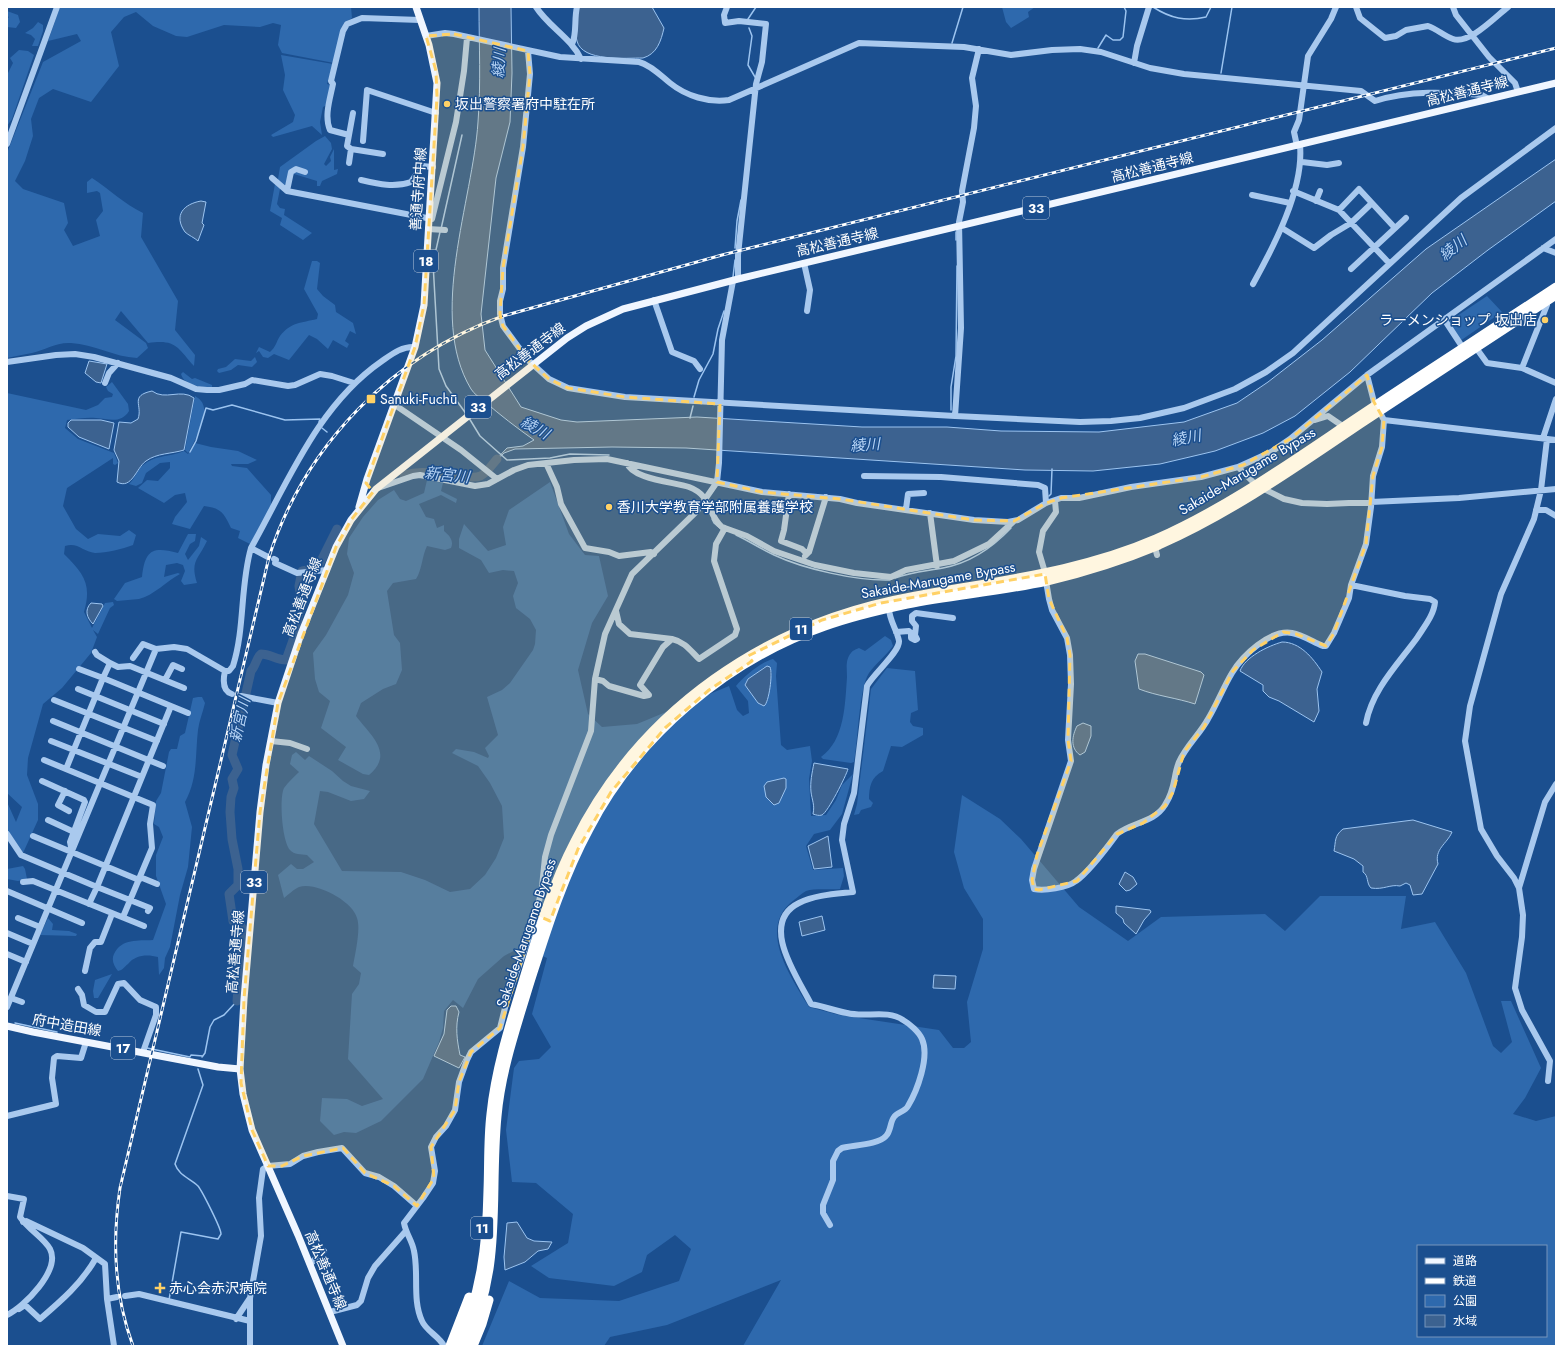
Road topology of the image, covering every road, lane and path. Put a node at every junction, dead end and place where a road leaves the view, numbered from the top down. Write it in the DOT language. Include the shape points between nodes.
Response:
graph roads {
  1 [pos="57,7"];
  2 [pos="416,7"];
  3 [pos="536,7"];
  4 [pos="577,7"];
  5 [pos="727,7"];
  6 [pos="1148,7"];
  7 [pos="1336,7"];
  8 [pos="1453,7"];
  9 [pos="1508,7"];
  10 [pos="1358,8"];
  11 [pos="420,20"];
  12 [pos="1472,35"];
  13 [pos="426,36"];
  14 [pos="468,38"];
  15 [pos="572,44"];
  16 [pos="980,49"];
  17 [pos="526,51"];
  18 [pos="581,59"];
  19 [pos="1134,64"];
  20 [pos="1556,83"];
  21 [pos="1304,86"];
  22 [pos="756,89"];
  23 [pos="1518,92"];
  24 [pos="1489,99"];
  25 [pos="353,113"];
  26 [pos="436,113"];
  27 [pos="1556,128"];
  28 [pos="349,135"];
  29 [pos="364,141"];
  30 [pos="7,144"];
  31 [pos="1299,146"];
  32 [pos="351,149"];
  33 [pos="383,154"];
  34 [pos="1302,162"];
  35 [pos="350,163"];
  36 [pos="1339,163"];
  37 [pos="433,167"];
  38 [pos="305,172"];
  39 [pos="272,178"];
  40 [pos="360,180"];
  41 [pos="287,191"];
  42 [pos="1293,191"];
  43 [pos="1320,192"];
  44 [pos="1252,195"];
  45 [pos="1316,201"];
  46 [pos="1290,203"];
  47 [pos="1372,204"];
  48 [pos="1339,210"];
  49 [pos="1406,218"];
  50 [pos="428,220"];
  51 [pos="1351,223"];
  52 [pos="960,227"];
  53 [pos="1282,228"];
  54 [pos="1395,228"];
  55 [pos="428,229"];
  56 [pos="441,230"];
  57 [pos="1556,239"];
  58 [pos="1374,248"];
  59 [pos="1543,248"];
  60 [pos="1556,253"];
  61 [pos="1389,263"];
  62 [pos="804,264"];
  63 [pos="1351,270"];
  64 [pos="735,280"];
  65 [pos="1253,284"];
  66 [pos="1556,286"];
  67 [pos="1556,294"];
  68 [pos="654,300"];
  69 [pos="1547,305"];
  70 [pos="807,311"];
  71 [pos="1444,319"];
  72 [pos="1474,345"];
  73 [pos="415,347"];
  74 [pos="1463,348"];
  75 [pos="7,362"];
  76 [pos="118,363"];
  77 [pos="531,365"];
  78 [pos="1522,368"];
  79 [pos="700,369"];
  80 [pos="1367,375"];
  81 [pos="104,383"];
  82 [pos="354,383"];
  83 [pos="1556,383"];
  84 [pos="1556,399"];
  85 [pos="720,404"];
  86 [pos="395,405"];
  87 [pos="1379,412"];
  88 [pos="955,416"];
  89 [pos="1312,421"];
  90 [pos="1344,427"];
  91 [pos="1545,438"];
  92 [pos="1556,440"];
  93 [pos="546,463"];
  94 [pos="627,463"];
  95 [pos="1238,467"];
  96 [pos="864,476"];
  97 [pos="497,479"];
  98 [pos="717,482"];
  99 [pos="366,483"];
  100 [pos="1260,487"];
  101 [pos="376,489"];
  102 [pos="1556,489"];
  103 [pos="1541,490"];
  104 [pos="924,493"];
  105 [pos="789,494"];
  106 [pos="705,498"];
  107 [pos="826,498"];
  108 [pos="1055,501"];
  109 [pos="1371,502"];
  110 [pos="1046,503"];
  111 [pos="358,509"];
  112 [pos="906,509"];
  113 [pos="1536,510"];
  114 [pos="930,513"];
  115 [pos="1556,516"];
  116 [pos="1014,521"];
  117 [pos="724,530"];
  118 [pos="251,548"];
  119 [pos="806,553"];
  120 [pos="654,554"];
  121 [pos="268,557"];
  122 [pos="274,559"];
  123 [pos="804,561"];
  124 [pos="937,566"];
  125 [pos="327,570"];
  126 [pos="1045,578"];
  127 [pos="1351,585"];
  128 [pos="889,608"];
  129 [pos="616,611"];
  130 [pos="953,618"];
  131 [pos="896,632"];
  132 [pos="672,639"];
  133 [pos="156,649"];
  134 [pos="95,652"];
  135 [pos="133,658"];
  136 [pos="752,660"];
  137 [pos="110,663"];
  138 [pos="79,668"];
  139 [pos="182,669"];
  140 [pos="225,671"];
  141 [pos="145,673"];
  142 [pos="103,678"];
  143 [pos="165,680"];
  144 [pos="595,680"];
  145 [pos="184,688"];
  146 [pos="78,689"];
  147 [pos="137,692"];
  148 [pos="232,694"];
  149 [pos="96,696"];
  150 [pos="244,696"];
  151 [pos="54,700"];
  152 [pos="278,703"];
  153 [pos="171,706"];
  154 [pos="130,710"];
  155 [pos="188,713"];
  156 [pos="89,714"];
  157 [pos="53,721"];
  158 [pos="1366,723"];
  159 [pos="164,724"];
  160 [pos="122,727"];
  161 [pos="81,732"];
  162 [pos="51,741"];
  163 [pos="157,741"];
  164 [pos="271,741"];
  165 [pos="115,746"];
  166 [pos="306,749"];
  167 [pos="74,750"];
  168 [pos="44,760"];
  169 [pos="149,760"];
  170 [pos="108,764"];
  171 [pos="163,766"];
  172 [pos="66,769"];
  173 [pos="142,777"];
  174 [pos="42,781"];
  175 [pos="100,783"];
  176 [pos="1556,784"];
  177 [pos="65,791"];
  178 [pos="134,797"];
  179 [pos="69,811"];
  180 [pos="48,820"];
  181 [pos="74,832"];
  182 [pos="7,834"];
  183 [pos="33,836"];
  184 [pos="72,852"];
  185 [pos="105,866"];
  186 [pos="63,873"];
  187 [pos="139,878"];
  188 [pos="23,882"];
  189 [pos="157,884"];
  190 [pos="97,887"];
  191 [pos="1519,888"];
  192 [pos="56,890"];
  193 [pos="7,891"];
  194 [pos="130,900"];
  195 [pos="89,904"];
  196 [pos="48,908"];
  197 [pos="148,911"];
  198 [pos="112,914"];
  199 [pos="123,917"];
  200 [pos="18,918"];
  201 [pos="543,918"];
  202 [pos="82,923"];
  203 [pos="144,926"];
  204 [pos="40,927"];
  205 [pos="7,933"];
  206 [pos="33,944"];
  207 [pos="7,954"];
  208 [pos="26,962"];
  209 [pos="85,971"];
  210 [pos="78,989"];
  211 [pos="10,995"];
  212 [pos="22,1002"];
  213 [pos="7,1007"];
  214 [pos="7,1026"];
  215 [pos="86,1042"];
  216 [pos="143,1052"];
  217 [pos="240,1069"];
  218 [pos="1548,1081"];
  219 [pos="7,1116"];
  220 [pos="488,1147"];
  221 [pos="494,1160"];
  222 [pos="268,1166"];
  223 [pos="7,1196"];
  224 [pos="417,1206"];
  225 [pos="23,1222"];
  226 [pos="830,1225"];
  227 [pos="405,1232"];
  228 [pos="324,1252"];
  229 [pos="96,1258"];
  230 [pos="310,1264"];
  231 [pos="125,1296"];
  232 [pos="117,1297"];
  233 [pos="250,1298"];
  234 [pos="107,1299"];
  235 [pos="15,1311"];
  236 [pos="330,1312"];
  237 [pos="7,1315"];
  238 [pos="236,1319"];
  239 [pos="250,1322"];
  240 [pos="114,1346"];
  241 [pos="250,1346"];
  242 [pos="343,1346"];
  243 [pos="444,1346"];
  244 [pos="450,1346"];
  245 [pos="457,1346"];
  246 [pos="465,1346"];
  247 [pos="473,1346"];
  1 -- 30 [label="street"];
  2 -- 11 [label="main road, 善通寺府中線 / 18"];
  3 -- 15 [label="street"];
  4 -- 15 [label="street"];
  5 -- 22 [label="street" via="724,15 726,23 739,20 766,24"];
  6 -- 19 [label="street"];
  7 -- 21 [label="street" via="1308,56"];
  8 -- 12 [label="street" via="1456,15"];
  9 -- 12 [label="street" via="1490,24"];
  10 -- 12 [label="street" via="1360,18 1385,38 1396,36 1406,30 1428,26 1453,40"];
  11 -- 13 [label="main road, 善通寺府中線 / 18"];
  11 -- 28 [label="street" via="362,18 347,24 331,81 333,84 327,124 330,130"];
  12 -- 23 [label="street" via="1489,57 1515,83"];
  13 -- 14 [label="street" via="445,34"];
  13 -- 26 [label="main road, 善通寺府中線 / 18" via="436,71"];
  14 -- 17 [label="street"];
  14 -- 50 [label="street" via="456,122 434,216"];
  15 -- 18 [label="street"];
  16 -- 19 [label="street" via="1010,55 1080,49 1101,52"];
  16 -- 22 [label="street" via="859,43"];
  16 -- 52 [label="street" via="972,78 976,106 962,191"];
  17 -- 18 [label="street"];
  17 -- 77 [label="street" via="530,74 523,147 503,268 500,314 503,326"];
  18 -- 22 [label="street" via="642,63 672,84 706,100 729,100"];
  19 -- 21 [label="street" via="1184,74"];
  20 -- 23 [label="main road, 高松善通寺線 / 33"];
  21 -- 24 [label="street" via="1361,91 1375,101 1400,94 1482,94"];
  21 -- 31 [label="street" via="1299,120 1294,132"];
  22 -- 64 [label="street"];
  23 -- 24 [label="main road, 高松善通寺線 / 33"];
  24 -- 31 [label="main road, 高松善通寺線 / 33"];
  25 -- 28 [label="street"];
  26 -- 29 [label="street" via="367,90"];
  26 -- 37 [label="main road, 善通寺府中線 / 18"];
  27 -- 61 [label="street" via="1461,198"];
  28 -- 32 [label="street" via="347,146"];
  31 -- 34 [label="street"];
  31 -- 52 [label="main road, 高松善通寺線 / 33"];
  32 -- 33 [label="street"];
  32 -- 35 [label="street"];
  34 -- 36 [label="street" via="1324,167"];
  34 -- 42 [label="street"];
  37 -- 40 [label="street" via="422,166 411,182 402,184 385,185"];
  37 -- 50 [label="main road, 善通寺府中線 / 18"];
  38 -- 41 [label="street" via="296,169 291,172"];
  39 -- 41 [label="street"];
  41 -- 50 [label="street"];
  42 -- 45 [label="street"];
  42 -- 46 [label="street"];
  43 -- 45 [label="street"];
  44 -- 46 [label="street"];
  45 -- 48 [label="street"];
  46 -- 53 [label="street"];
  47 -- 48 [label="street" via="1359,190"];
  47 -- 51 [label="street"];
  47 -- 54 [label="street"];
  48 -- 51 [label="street"];
  49 -- 54 [label="street"];
  50 -- 55 [label="main road, 善通寺府中線 / 18"];
  51 -- 53 [label="street" via="1314,248"];
  51 -- 58 [label="street"];
  52 -- 62 [label="main road, 高松善通寺線 / 33"];
  52 -- 88 [label="street" via="961,328"];
  53 -- 65 [label="street"];
  54 -- 58 [label="street"];
  55 -- 56 [label="street"];
  55 -- 73 [label="main road, 善通寺府中線 / 18" via="424,305"];
  57 -- 59 [label="street"];
  58 -- 61 [label="street"];
  58 -- 63 [label="street"];
  59 -- 60 [label="street"];
  59 -- 71 [label="street"];
  61 -- 88 [label="street" via="1287,357 1266,372 1235,389 1184,408 1140,418 1112,421 1080,422"];
  62 -- 64 [label="main road, 高松善通寺線 / 33"];
  62 -- 70 [label="street" via="812,295"];
  64 -- 68 [label="main road, 高松善通寺線 / 33"];
  64 -- 85 [label="street" via="722,340"];
  66 -- 72 [label="highway, Sakaide-Marugame Bypass / 11"];
  67 -- 72 [label="highway, Sakaide-Marugame Bypass / 11"];
  68 -- 77 [label="main road, 高松善通寺線 / 33" via="623,308 586,326"];
  68 -- 79 [label="street" via="672,352 694,362"];
  69 -- 78 [label="street"];
  71 -- 74 [label="street"];
  71 -- 80 [label="street"];
  72 -- 74 [label="highway, Sakaide-Marugame Bypass / 11"];
  72 -- 78 [label="street" via="1487,363"];
  72 -- 87 [label="highway, Sakaide-Marugame Bypass / 11"];
  73 -- 82 [label="street" via="403,348 393,353"];
  73 -- 86 [label="main road, 善通寺府中線 / 18"];
  74 -- 87 [label="highway, Sakaide-Marugame Bypass / 11"];
  75 -- 76 [label="street" via="75,354"];
  76 -- 81 [label="street"];
  76 -- 82 [label="street" via="206,390 219,390 252,380 296,385 320,374"];
  77 -- 85 [label="street" via="549,379 578,391"];
  77 -- 101 [label="main road, 高松善通寺線 / 33"];
  78 -- 83 [label="street"];
  80 -- 87 [label="street"];
  80 -- 89 [label="street"];
  82 -- 118 [label="street" via="324,418 312,437"];
  84 -- 91 [label="street"];
  85 -- 88 [label="street"];
  85 -- 98 [label="street" via="720,463"];
  86 -- 97 [label="street"];
  86 -- 99 [label="main road, 善通寺府中線 / 18"];
  87 -- 90 [label="highway, Sakaide-Marugame Bypass / 11"];
  87 -- 91 [label="street" via="1495,434"];
  87 -- 100 [label="highway, Sakaide-Marugame Bypass / 11"];
  87 -- 109 [label="street" via="1382,447 1373,476"];
  89 -- 90 [label="street" via="1328,416"];
  89 -- 95 [label="street" via="1271,452"];
  90 -- 100 [label="highway, Sakaide-Marugame Bypass / 11"];
  91 -- 92 [label="street"];
  91 -- 103 [label="street"];
  93 -- 94 [label="street" via="601,459"];
  93 -- 97 [label="street" via="528,465"];
  93 -- 120 [label="street" via="557,487 561,504 585,548 619,556 652,552"];
  94 -- 98 [label="street"];
  94 -- 106 [label="street" via="641,475 690,488"];
  95 -- 100 [label="street"];
  95 -- 108 [label="street" via="1202,477"];
  96 -- 110 [label="street" via="940,477 1038,485 1045,488"];
  97 -- 101 [label="street" via="488,484 467,486 420,475"];
  98 -- 105 [label="street" via="762,492"];
  98 -- 106 [label="street"];
  99 -- 101 [label="main road" via="368,487"];
  99 -- 111 [label="main road, 善通寺府中線 / 18"];
  100 -- 109 [label="street" via="1284,499 1302,503"];
  100 -- 126 [label="highway, Sakaide-Marugame Bypass / 11" via="1152,541"];
  100 -- 126 [label="highway, Sakaide-Marugame Bypass / 11" via="1209,521 1156,551"];
  101 -- 111 [label="main road, 高松善通寺線 / 33"];
  102 -- 103 [label="street"];
  103 -- 109 [label="street" via="1459,498"];
  103 -- 113 [label="street"];
  104 -- 112 [label="street" via="908,494"];
  105 -- 107 [label="street"];
  105 -- 119 [label="street" via="781,541"];
  106 -- 117 [label="street"];
  106 -- 120 [label="street" via="685,524"];
  107 -- 112 [label="street"];
  107 -- 119 [label="street" via="809,552"];
  108 -- 110 [label="street"];
  108 -- 126 [label="street" via="1056,512 1047,523 1039,544"];
  109 -- 127 [label="street" via="1366,544"];
  110 -- 116 [label="street"];
  111 -- 125 [label="main road, 高松善通寺線 / 33" via="336,547"];
  112 -- 114 [label="street"];
  113 -- 115 [label="street" via="1546,510"];
  113 -- 191 [label="street" via="1530,531 1501,594 1465,732 1481,829"];
  114 -- 116 [label="street" via="974,520"];
  114 -- 124 [label="street"];
  116 -- 124 [label="street" via="982,549 954,562"];
  117 -- 123 [label="street" via="747,536 774,551"];
  117 -- 132 [label="street" via="716,544 714,561 737,629 735,636 699,659 687,645"];
  118 -- 121 [label="street"];
  118 -- 140 [label="street" via="236,658 229,671"];
  119 -- 123 [label="street"];
  120 -- 129 [label="street" via="632,574"];
  122 -- 125 [label="street" via="275,563 301,573"];
  123 -- 124 [label="street" via="848,572 891,577 906,570"];
  125 -- 152 [label="main road, 高松善通寺線 / 33"];
  126 -- 127 [label="street" via="1052,610 1067,638 1070,655 1068,740 1071,761 1034,869 1034,889 1040,890 1077,880 1117,834 1123,829 1143,823 1165,806 1173,792 1178,763 1204,727 1239,664 1263,641 1283,632 1296,634 1326,646 1349,598"];
  126 -- 128 [label="highway, Sakaide-Marugame Bypass / 11"];
  126 -- 136 [label="highway, Sakaide-Marugame Bypass / 11" via="911,596 852,610 796,631"];
  127 -- 158 [label="street" via="1435,602 1430,619 1380,688 1368,711"];
  128 -- 131 [label="street"];
  128 -- 136 [label="highway, Sakaide-Marugame Bypass / 11" via="824,626"];
  129 -- 132 [label="street" via="619,624 630,634"];
  129 -- 144 [label="street" via="605,634"];
  130 -- 131 [label="street" via="916,613 912,616 912,621 916,626 917,639 911,638 912,633 909,631"];
  131 -- 226 [label="street" via="898,646 894,654 870,678 864,698 854,793 844,824 842,840 853,892 817,897 797,904 789,910 781,928 782,947 811,1004 847,1014 895,1015 917,1032 924,1046 918,1088 908,1107 894,1116 886,1136 881,1140 842,1148 835,1155 832,1180 822,1205 823,1213"];
  132 -- 144 [label="street" via="659,652 640,685 649,695 644,696"];
  133 -- 135 [label="street" via="143,644"];
  133 -- 140 [label="street" via="187,649"];
  133 -- 141 [label="street"];
  134 -- 137 [label="street"];
  136 -- 201 [label="highway, Sakaide-Marugame Bypass / 11" via="705,685 680,705 660,723 619,770 595,804 576,839"];
  137 -- 141 [label="street" via="118,667 130,666"];
  137 -- 142 [label="street"];
  138 -- 142 [label="street"];
  139 -- 143 [label="street" via="173,665"];
  140 -- 148 [label="street" via="225,690"];
  141 -- 143 [label="street"];
  141 -- 147 [label="street"];
  142 -- 147 [label="street"];
  142 -- 149 [label="street"];
  143 -- 145 [label="street"];
  144 -- 201 [label="street" via="591,731 545,857 542,887"];
  146 -- 149 [label="street"];
  147 -- 153 [label="street"];
  147 -- 154 [label="street"];
  149 -- 154 [label="street"];
  149 -- 156 [label="street"];
  150 -- 152 [label="street"];
  151 -- 156 [label="street"];
  152 -- 164 [label="main road, 高松善通寺線 / 33"];
  153 -- 155 [label="street"];
  153 -- 159 [label="street"];
  154 -- 159 [label="street"];
  154 -- 160 [label="street"];
  156 -- 160 [label="street"];
  156 -- 161 [label="street"];
  157 -- 161 [label="street"];
  159 -- 163 [label="street"];
  160 -- 163 [label="street"];
  160 -- 165 [label="street"];
  161 -- 165 [label="street"];
  161 -- 167 [label="street"];
  162 -- 167 [label="street"];
  163 -- 169 [label="street"];
  164 -- 166 [label="street" via="290,743"];
  164 -- 217 [label="main road, 高松善通寺線 / 33" via="260,812"];
  165 -- 169 [label="street"];
  165 -- 170 [label="street"];
  167 -- 170 [label="street"];
  167 -- 172 [label="street"];
  168 -- 172 [label="street"];
  169 -- 171 [label="street"];
  169 -- 173 [label="street"];
  170 -- 173 [label="street"];
  170 -- 175 [label="street"];
  172 -- 175 [label="street"];
  173 -- 178 [label="street"];
  174 -- 177 [label="street"];
  175 -- 178 [label="street"];
  175 -- 184 [label="street"];
  176 -- 191 [label="street" via="1545,802"];
  177 -- 179 [label="street" via="58,805"];
  177 -- 181 [label="street" via="85,802"];
  178 -- 185 [label="street"];
  178 -- 187 [label="street" via="153,805 150,824 152,848"];
  180 -- 181 [label="street"];
  181 -- 184 [label="street" via="70,842"];
  182 -- 186 [label="street" via="21,855"];
  183 -- 184 [label="street"];
  184 -- 185 [label="street"];
  184 -- 186 [label="street"];
  185 -- 187 [label="street"];
  185 -- 190 [label="street"];
  186 -- 190 [label="street"];
  186 -- 192 [label="street"];
  187 -- 189 [label="street"];
  187 -- 194 [label="street"];
  188 -- 192 [label="street" via="33,881"];
  190 -- 194 [label="street"];
  190 -- 195 [label="street"];
  191 -- 218 [label="street" via="1523,915 1515,988 1522,1010 1550,1062"];
  192 -- 195 [label="street"];
  192 -- 196 [label="street"];
  193 -- 196 [label="street"];
  194 -- 197 [label="street" via="150,908"];
  194 -- 199 [label="street"];
  195 -- 198 [label="street"];
  196 -- 202 [label="street"];
  196 -- 204 [label="street"];
  198 -- 199 [label="street"];
  198 -- 209 [label="street" via="102,942 95,942 90,948"];
  199 -- 203 [label="street"];
  200 -- 204 [label="street"];
  201 -- 220 [label="highway, Sakaide-Marugame Bypass / 11" via="504,1045 493,1096"];
  201 -- 221 [label="highway, Sakaide-Marugame Bypass / 11" via="504,1072"];
  201 -- 224 [label="street" via="507,1000 500,1028 471,1052 459,1082 455,1110 431,1147 434,1178"];
  204 -- 206 [label="street"];
  205 -- 206 [label="street"];
  206 -- 208 [label="street"];
  207 -- 208 [label="street"];
  208 -- 211 [label="street"];
  210 -- 216 [label="street" via="84,1005 96,1012 105,1012 118,984 124,983 140,1000 156,1007 156,1015"];
  211 -- 212 [label="street"];
  211 -- 213 [label="street"];
  214 -- 215 [label="main road, 府中造田線 / 17"];
  215 -- 216 [label="main road, 府中造田線 / 17"];
  215 -- 219 [label="street" via="81,1058 54,1058 52,1078 56,1104"];
  216 -- 217 [label="main road, 府中造田線 / 17"];
  217 -- 222 [label="main road, 高松善通寺線 / 33" via="252,1130"];
  220 -- 244 [label="highway, 11" via="474,1281"];
  220 -- 245 [label="highway, Sakaide-Marugame Bypass / 11" via="485,1251 472,1310"];
  221 -- 246 [label="highway, Sakaide-Marugame Bypass / 11" via="495,1221 492,1252 480,1309"];
  221 -- 247 [label="highway" via="500,1202 498,1256 487,1310"];
  222 -- 224 [label="street" via="282,1166 303,1156 342,1148 365,1173 379,1177 394,1186"];
  222 -- 230 [label="main road, 高松善通寺線 / 33"];
  222 -- 233 [label="street" via="261,1174 259,1198 262,1228"];
  223 -- 225 [label="street" via="24,1199 20,1217"];
  224 -- 227 [label="street" via="404,1223"];
  225 -- 229 [label="street" via="26,1221 84,1248"];
  225 -- 235 [label="street" via="50,1249 52,1264 43,1282"];
  227 -- 236 [label="street" via="375,1266 368,1278 361,1301 357,1305"];
  227 -- 243 [label="street" via="411,1238 415,1252 418,1305 422,1322"];
  228 -- 230 [label="street"];
  229 -- 234 [label="street" via="106,1264"];
  229 -- 235 [label="street" via="86,1276 40,1319 25,1305"];
  230 -- 236 [label="main road, 高松善通寺線 / 33"];
  231 -- 238 [label="street" via="139,1294"];
  232 -- 234 [label="street"];
  233 -- 238 [label="street"];
  233 -- 239 [label="street"];
  234 -- 240 [label="street"];
  235 -- 237 [label="street"];
  236 -- 242 [label="main road, 高松善通寺線 / 33"];
  238 -- 239 [label="street"];
  239 -- 241 [label="street"];
}
